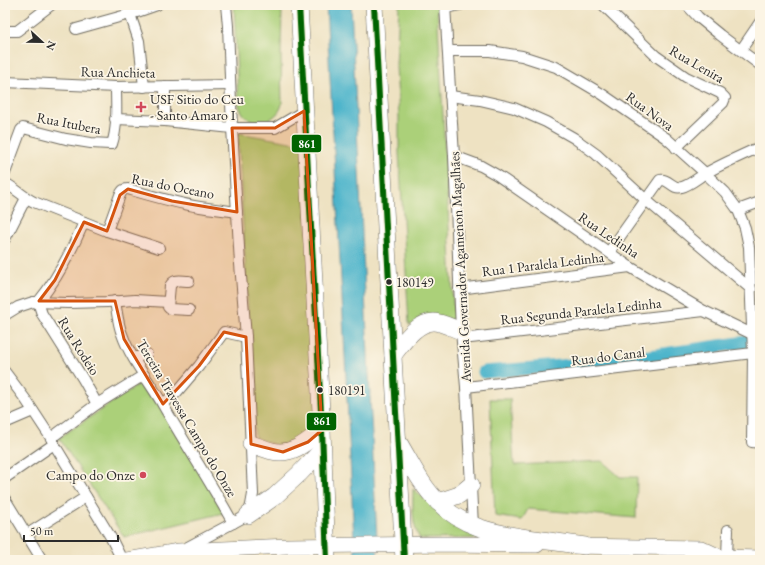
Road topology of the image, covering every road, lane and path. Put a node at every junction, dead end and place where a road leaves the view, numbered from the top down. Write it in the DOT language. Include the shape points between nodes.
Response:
graph roads {
  1 [pos="51,5"];
  2 [pos="157,5"];
  3 [pos="226,5"];
  4 [pos="299,5"];
  5 [pos="374,5"];
  6 [pos="460,5"];
  7 [pos="603,5"];
  8 [pos="687,5"];
  9 [pos="445,7"];
  10 [pos="128,10"];
  11 [pos="760,22"];
  12 [pos="76,29"];
  13 [pos="5,32"];
  14 [pos="741,50"];
  15 [pos="448,51"];
  16 [pos="760,65"];
  17 [pos="5,82"];
  18 [pos="230,85"];
  19 [pos="165,86"];
  20 [pos="144,87"];
  21 [pos="116,88"];
  22 [pos="450,96"];
  23 [pos="304,110"];
  24 [pos="115,119"];
  25 [pos="165,121"];
  26 [pos="232,128"];
  27 [pos="760,147"];
  28 [pos="676,148"];
  29 [pos="454,156"];
  30 [pos="5,173"];
  31 [pos="705,173"];
  32 [pos="5,183"];
  33 [pos="26,198"];
  34 [pos="646,200"];
  35 [pos="760,202"];
  36 [pos="738,210"];
  37 [pos="237,212"];
  38 [pos="84,222"];
  39 [pos="107,231"];
  40 [pos="5,239"];
  41 [pos="160,248"];
  42 [pos="609,252"];
  43 [pos="630,267"];
  44 [pos="189,281"];
  45 [pos="459,289"];
  46 [pos="751,289"];
  47 [pos="39,301"];
  48 [pos="115,301"];
  49 [pos="168,302"];
  50 [pos="189,310"];
  51 [pos="704,311"];
  52 [pos="5,315"];
  53 [pos="461,335"];
  54 [pos="752,336"];
  55 [pos="246,337"];
  56 [pos="753,352"];
  57 [pos="147,354"];
  58 [pos="393,355"];
  59 [pos="134,358"];
  60 [pos="5,372"];
  61 [pos="144,375"];
  62 [pos="466,387"];
  63 [pos="97,404"];
  64 [pos="163,404"];
  65 [pos="34,411"];
  66 [pos="5,423"];
  67 [pos="322,430"];
  68 [pos="53,441"];
  69 [pos="398,442"];
  70 [pos="756,442"];
  71 [pos="251,444"];
  72 [pos="322,450"];
  73 [pos="5,478"];
  74 [pos="471,485"];
  75 [pos="86,497"];
  76 [pos="5,499"];
  77 [pos="438,502"];
  78 [pos="248,515"];
  79 [pos="233,523"];
  80 [pos="473,526"];
  81 [pos="728,530"];
  82 [pos="26,535"];
  83 [pos="585,546"];
  84 [pos="398,550"];
  85 [pos="179,552"];
  86 [pos="326,553"];
  87 [pos="721,558"];
  88 [pos="760,558"];
  89 [pos="42,560"];
  90 [pos="122,560"];
  91 [pos="127,560"];
  1 -- 13 [label="street" via="17,30"];
  2 -- 10 [label="street"];
  3 -- 18 [label="street"];
  4 -- 23 [label="highway"];
  5 -- 58 [label="highway"];
  6 -- 9 [label="street"];
  7 -- 28 [label="street, Rua Lenira" via="656,56 686,77 720,93 725,98 723,103"];
  8 -- 14 [label="street" via="698,17"];
  9 -- 15 [label="street, Avenida Governador Agamenon Magalhães"];
  10 -- 12 [label="street" via="108,21"];
  10 -- 20 [label="street" via="139,41"];
  11 -- 14 [label="street"];
  14 -- 16 [label="street"];
  15 -- 22 [label="street, Avenida Governador Agamenon Magalhães"];
  15 -- 28 [label="street, Rua Nova" via="490,51 522,56 556,67 602,94 666,138"];
  17 -- 21 [label="street, Rua Anchieta"];
  18 -- 19 [label="street, Rua Anchieta"];
  18 -- 26 [label="street"];
  19 -- 20 [label="street, Rua Anchieta"];
  19 -- 25 [label="street"];
  20 -- 21 [label="street, Rua Anchieta"];
  21 -- 24 [label="street"];
  22 -- 29 [label="street, Avenida Governador Agamenon Magalhães"];
  22 -- 34 [label="street" via="514,108 546,122 596,154"];
  23 -- 26 [label="street" via="275,128"];
  23 -- 67 [label="highway"];
  24 -- 25 [label="street"];
  24 -- 30 [label="street, Rua Itubera" via="112,144 66,140 22,129"];
  25 -- 26 [label="street"];
  26 -- 37 [label="street"];
  27 -- 31 [label="street"];
  28 -- 31 [label="street, Rua Nova"];
  29 -- 42 [label="street, Rua Ledinha" via="481,166 496,175"];
  29 -- 45 [label="street, Avenida Governador Agamenon Magalhães"];
  31 -- 34 [label="street" via="683,187 676,188 666,180 660,180"];
  31 -- 36 [label="street, Rua Nova" via="725,192"];
  32 -- 33 [label="street"];
  33 -- 38 [label="street"];
  33 -- 40 [label="street"];
  34 -- 42 [label="street"];
  34 -- 46 [label="street"];
  35 -- 36 [label="street"];
  36 -- 46 [label="street, Rua Nova" via="749,247"];
  37 -- 39 [label="street, Rua do Oceano" via="200,207 124,189"];
  37 -- 55 [label="street"];
  38 -- 39 [label="street"];
  38 -- 47 [label="street" via="55,280"];
  39 -- 41 [label="street"];
  42 -- 43 [label="street, Rua Ledinha"];
  43 -- 45 [label="street, Rua 1 Paralela Ledinha"];
  43 -- 51 [label="street, Rua Ledinha"];
  44 -- 49 [label="street" via="176,280 172,283"];
  45 -- 53 [label="street, Avenida Governador Agamenon Magalhães"];
  46 -- 54 [label="street, Rua Nova"];
  47 -- 48 [label="street"];
  47 -- 52 [label="street" via="28,303"];
  47 -- 63 [label="street, Rua Rodeio" via="42,314"];
  48 -- 49 [label="street"];
  48 -- 59 [label="street, Terceira Travessa Campo do Onze" via="122,333"];
  49 -- 50 [label="street" via="169,309"];
  51 -- 53 [label="street, Rua Segunda Paralela Ledinha"];
  51 -- 54 [label="street, Rua Ledinha"];
  53 -- 58 [label="highway" via="445,325 434,322 424,324 415,329"];
  53 -- 62 [label="street, Avenida Governador Agamenon Magalhães"];
  54 -- 56 [label="street, Rua Nova"];
  55 -- 64 [label="street" via="224,332 200,366"];
  55 -- 71 [label="street"];
  56 -- 62 [label="street, Rua do Canal"];
  56 -- 70 [label="street, Rua Nova"];
  57 -- 59 [label="street"];
  58 -- 69 [label="highway"];
  59 -- 61 [label="street, Terceira Travessa Campo do Onze"];
  60 -- 65 [label="street"];
  61 -- 63 [label="street"];
  61 -- 64 [label="street, Terceira Travessa Campo do Onze"];
  62 -- 74 [label="street, Avenida Governador Agamenon Magalhães"];
  63 -- 68 [label="street"];
  64 -- 79 [label="street, Terceira Travessa Campo do Onze"];
  65 -- 66 [label="street"];
  65 -- 68 [label="street"];
  67 -- 71 [label="highway" via="308,442 283,452"];
  67 -- 72 [label="highway"];
  68 -- 73 [label="street"];
  68 -- 75 [label="street"];
  69 -- 77 [label="highway" via="425,487"];
  69 -- 84 [label="highway"];
  71 -- 78 [label="street" via="253,494"];
  72 -- 78 [label="highway" via="274,497"];
  72 -- 86 [label="highway"];
  74 -- 77 [label="highway" via="460,495"];
  74 -- 80 [label="street, Avenida Governador Agamenon Magalhães"];
  75 -- 82 [label="street"];
  75 -- 90 [label="street"];
  76 -- 82 [label="street"];
  77 -- 80 [label="highway" via="453,515"];
  78 -- 79 [label="street"];
  79 -- 85 [label="street"];
  80 -- 83 [label="highway" via="508,535"];
  81 -- 87 [label="street"];
  82 -- 89 [label="street"];
  83 -- 84 [label="main road" via="443,544"];
  83 -- 87 [label="main road" via="701,548"];
  84 -- 86 [label="main road" via="346,545"];
  85 -- 86 [label="main road" via="238,548"];
  85 -- 91 [label="main road"];
  87 -- 88 [label="main road"];
}
